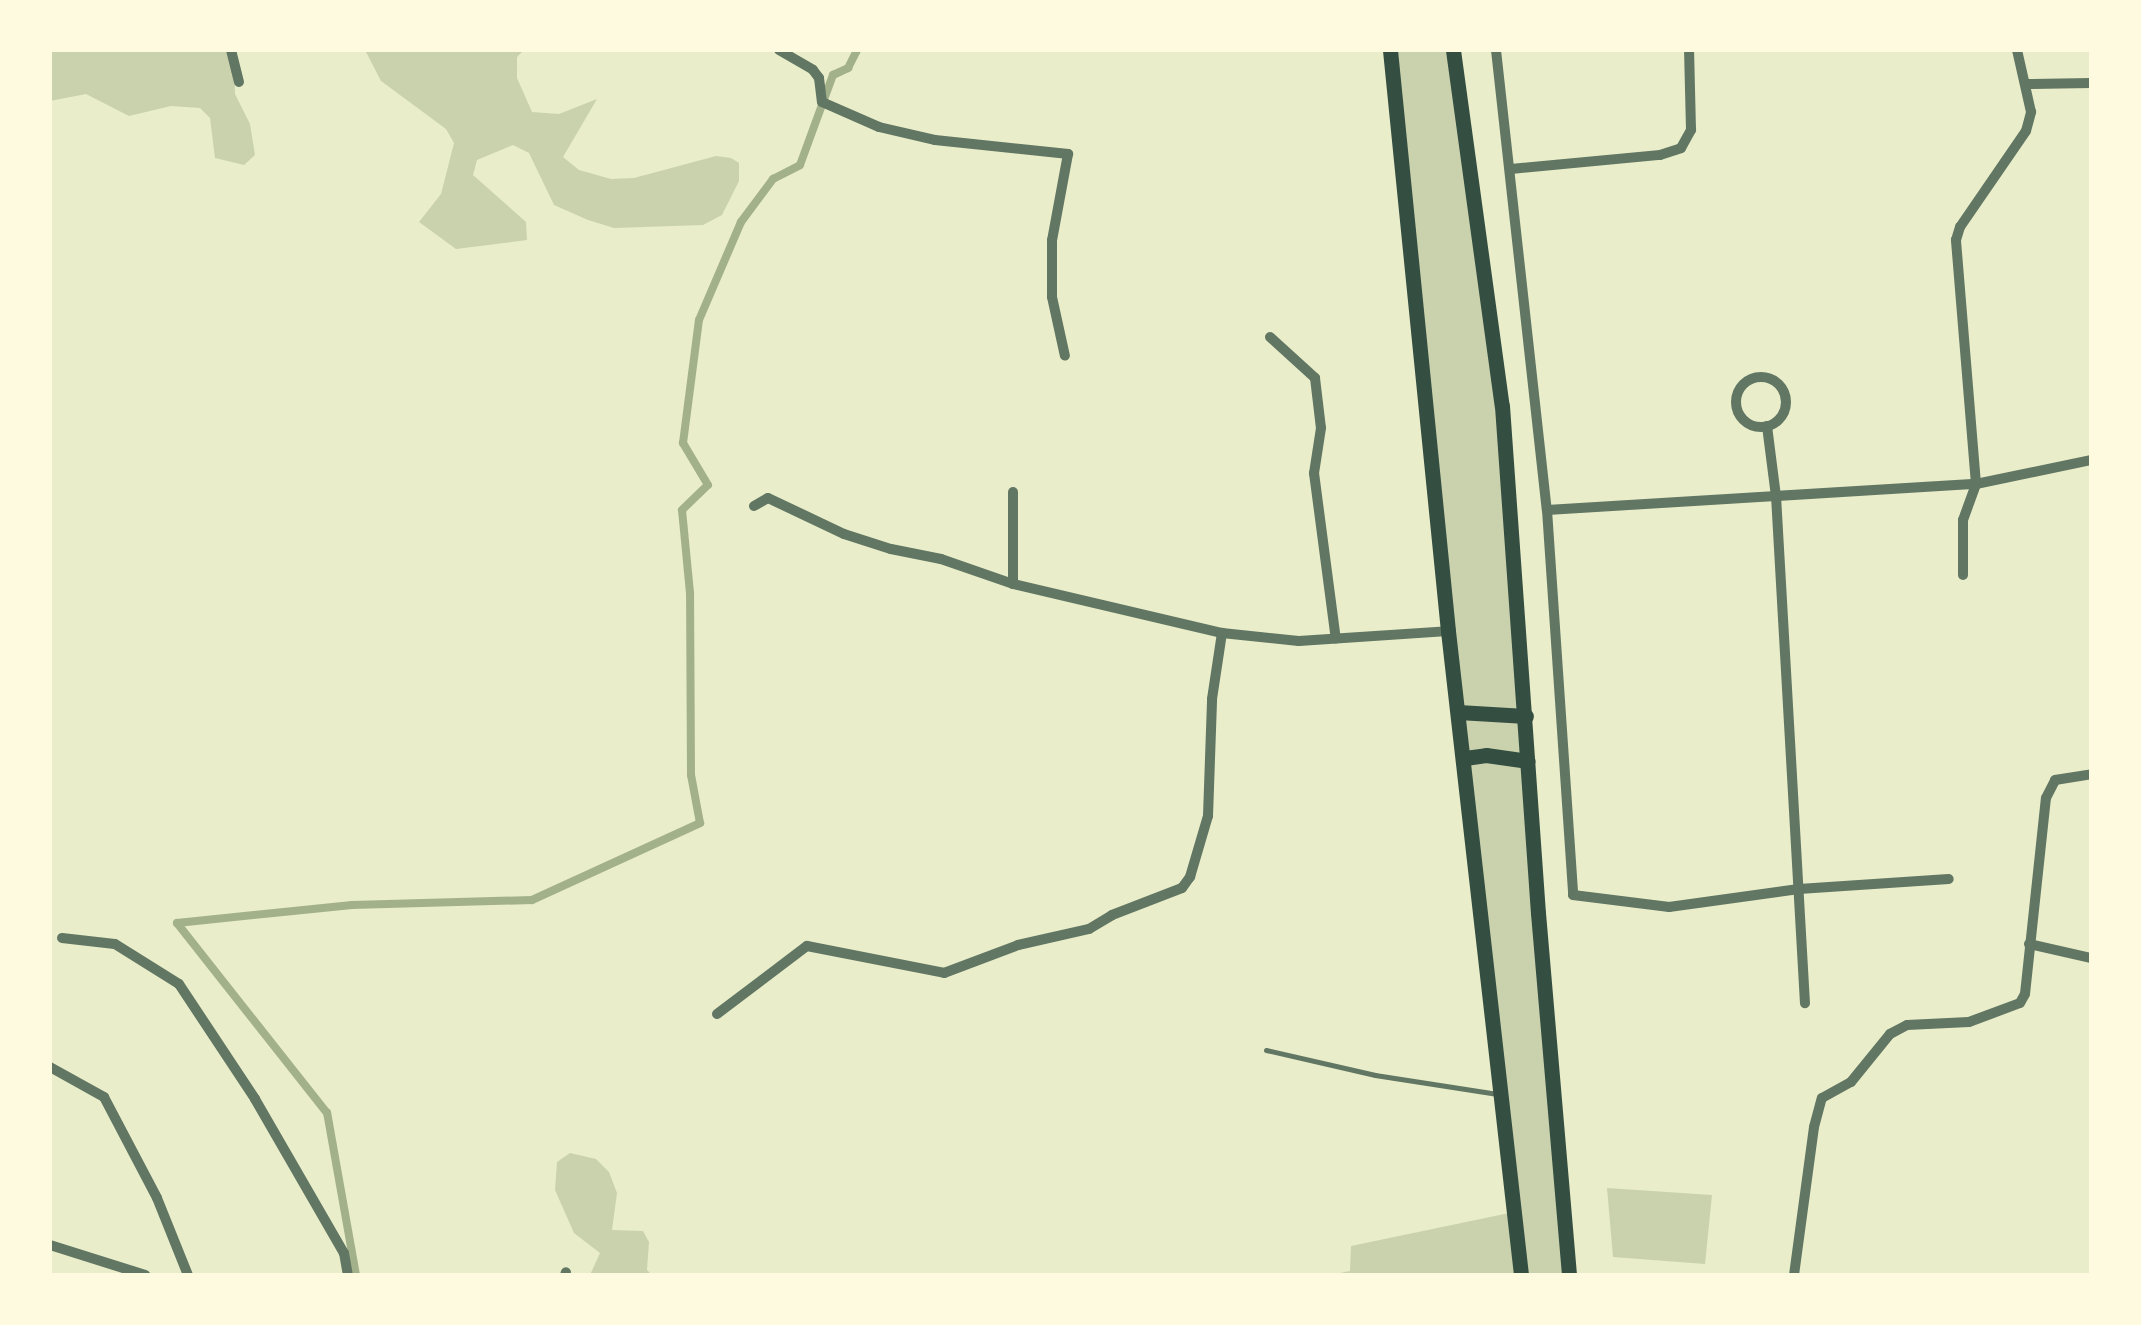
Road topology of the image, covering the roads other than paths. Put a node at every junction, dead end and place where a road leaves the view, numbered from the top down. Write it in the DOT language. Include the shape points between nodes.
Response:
graph roads {
  1 [pos="231,50"];
  2 [pos="779,50"];
  3 [pos="1390,50"];
  4 [pos="1454,50"];
  5 [pos="1496,50"];
  6 [pos="1689,50"];
  7 [pos="2018,50"];
  8 [pos="239,82"];
  9 [pos="2091,83"];
  10 [pos="2026,84"];
  11 [pos="1511,169"];
  12 [pos="1270,337"];
  13 [pos="1065,356"];
  14 [pos="1767,426"];
  15 [pos="2091,460"];
  16 [pos="1976,484"];
  17 [pos="1014,492"];
  18 [pos="1776,496"];
  19 [pos="754,506"];
  20 [pos="1548,510"];
  21 [pos="1963,575"];
  22 [pos="1013,584"];
  23 [pos="1448,631"];
  24 [pos="1222,632"];
  25 [pos="1336,639"];
  26 [pos="1458,712"];
  27 [pos="1526,716"];
  28 [pos="1464,758"];
  29 [pos="1528,761"];
  30 [pos="2091,774"];
  31 [pos="1949,878"];
  32 [pos="1799,889"];
  33 [pos="62,938"];
  34 [pos="2028,944"];
  35 [pos="2091,958"];
  36 [pos="1805,1003"];
  37 [pos="717,1014"];
  38 [pos="1266,1050"];
  39 [pos="50,1067"];
  40 [pos="1501,1095"];
  41 [pos="50,1245"];
  42 [pos="146,1275"];
  43 [pos="188,1275"];
  44 [pos="348,1275"];
  45 [pos="1522,1275"];
  46 [pos="1570,1275"];
  47 [pos="1794,1275"];
  1 -- 8 [label="street"];
  2 -- 13 [label="street" via="820,78 822,102 856,119 936,140 1068,154 1052,240 1052,297"];
  3 -- 23 [label="main road"];
  4 -- 27 [label="main road" via="1502,406"];
  5 -- 11 [label="street"];
  6 -- 11 [label="street" via="1692,130 1681,148"];
  7 -- 10 [label="street"];
  9 -- 10 [label="street"];
  10 -- 16 [label="street" via="2031,112 2022,142 1956,240"];
  11 -- 20 [label="street"];
  12 -- 25 [label="street" via="1315,378 1321,428 1314,473"];
  14 -- 14 [label="street" via="1746,422 1737,411 1741,386 1753,378 1768,377 1783,390 1783,415"];
  14 -- 18 [label="street"];
  15 -- 16 [label="street"];
  16 -- 18 [label="street"];
  16 -- 21 [label="street" via="1963,520"];
  17 -- 22 [label="street"];
  18 -- 20 [label="street"];
  18 -- 32 [label="street"];
  19 -- 22 [label="street" via="768,498 844,534"];
  20 -- 32 [label="street" via="1569,886 1578,897 1668,907"];
  22 -- 24 [label="street"];
  23 -- 25 [label="street"];
  23 -- 26 [label="main road"];
  24 -- 25 [label="street"];
  24 -- 37 [label="street" via="1208,816 1182,888 1089,929 944,973 808,946"];
  26 -- 27 [label="main road"];
  26 -- 28 [label="main road"];
  27 -- 29 [label="main road"];
  28 -- 29 [label="main road"];
  28 -- 40 [label="main road"];
  29 -- 46 [label="main road"];
  30 -- 34 [label="street" via="2055,780 2046,798"];
  31 -- 32 [label="street"];
  32 -- 36 [label="street"];
  33 -- 44 [label="street" via="115,944 178,984 264,1116 344,1254"];
  34 -- 35 [label="street"];
  34 -- 47 [label="street" via="2020,1003 1968,1022 1907,1026 1890,1034 1851,1082 1822,1098"];
  38 -- 40 [label="lane"];
  39 -- 43 [label="street" via="104,1097"];
  40 -- 45 [label="main road"];
  41 -- 42 [label="street"];
}
